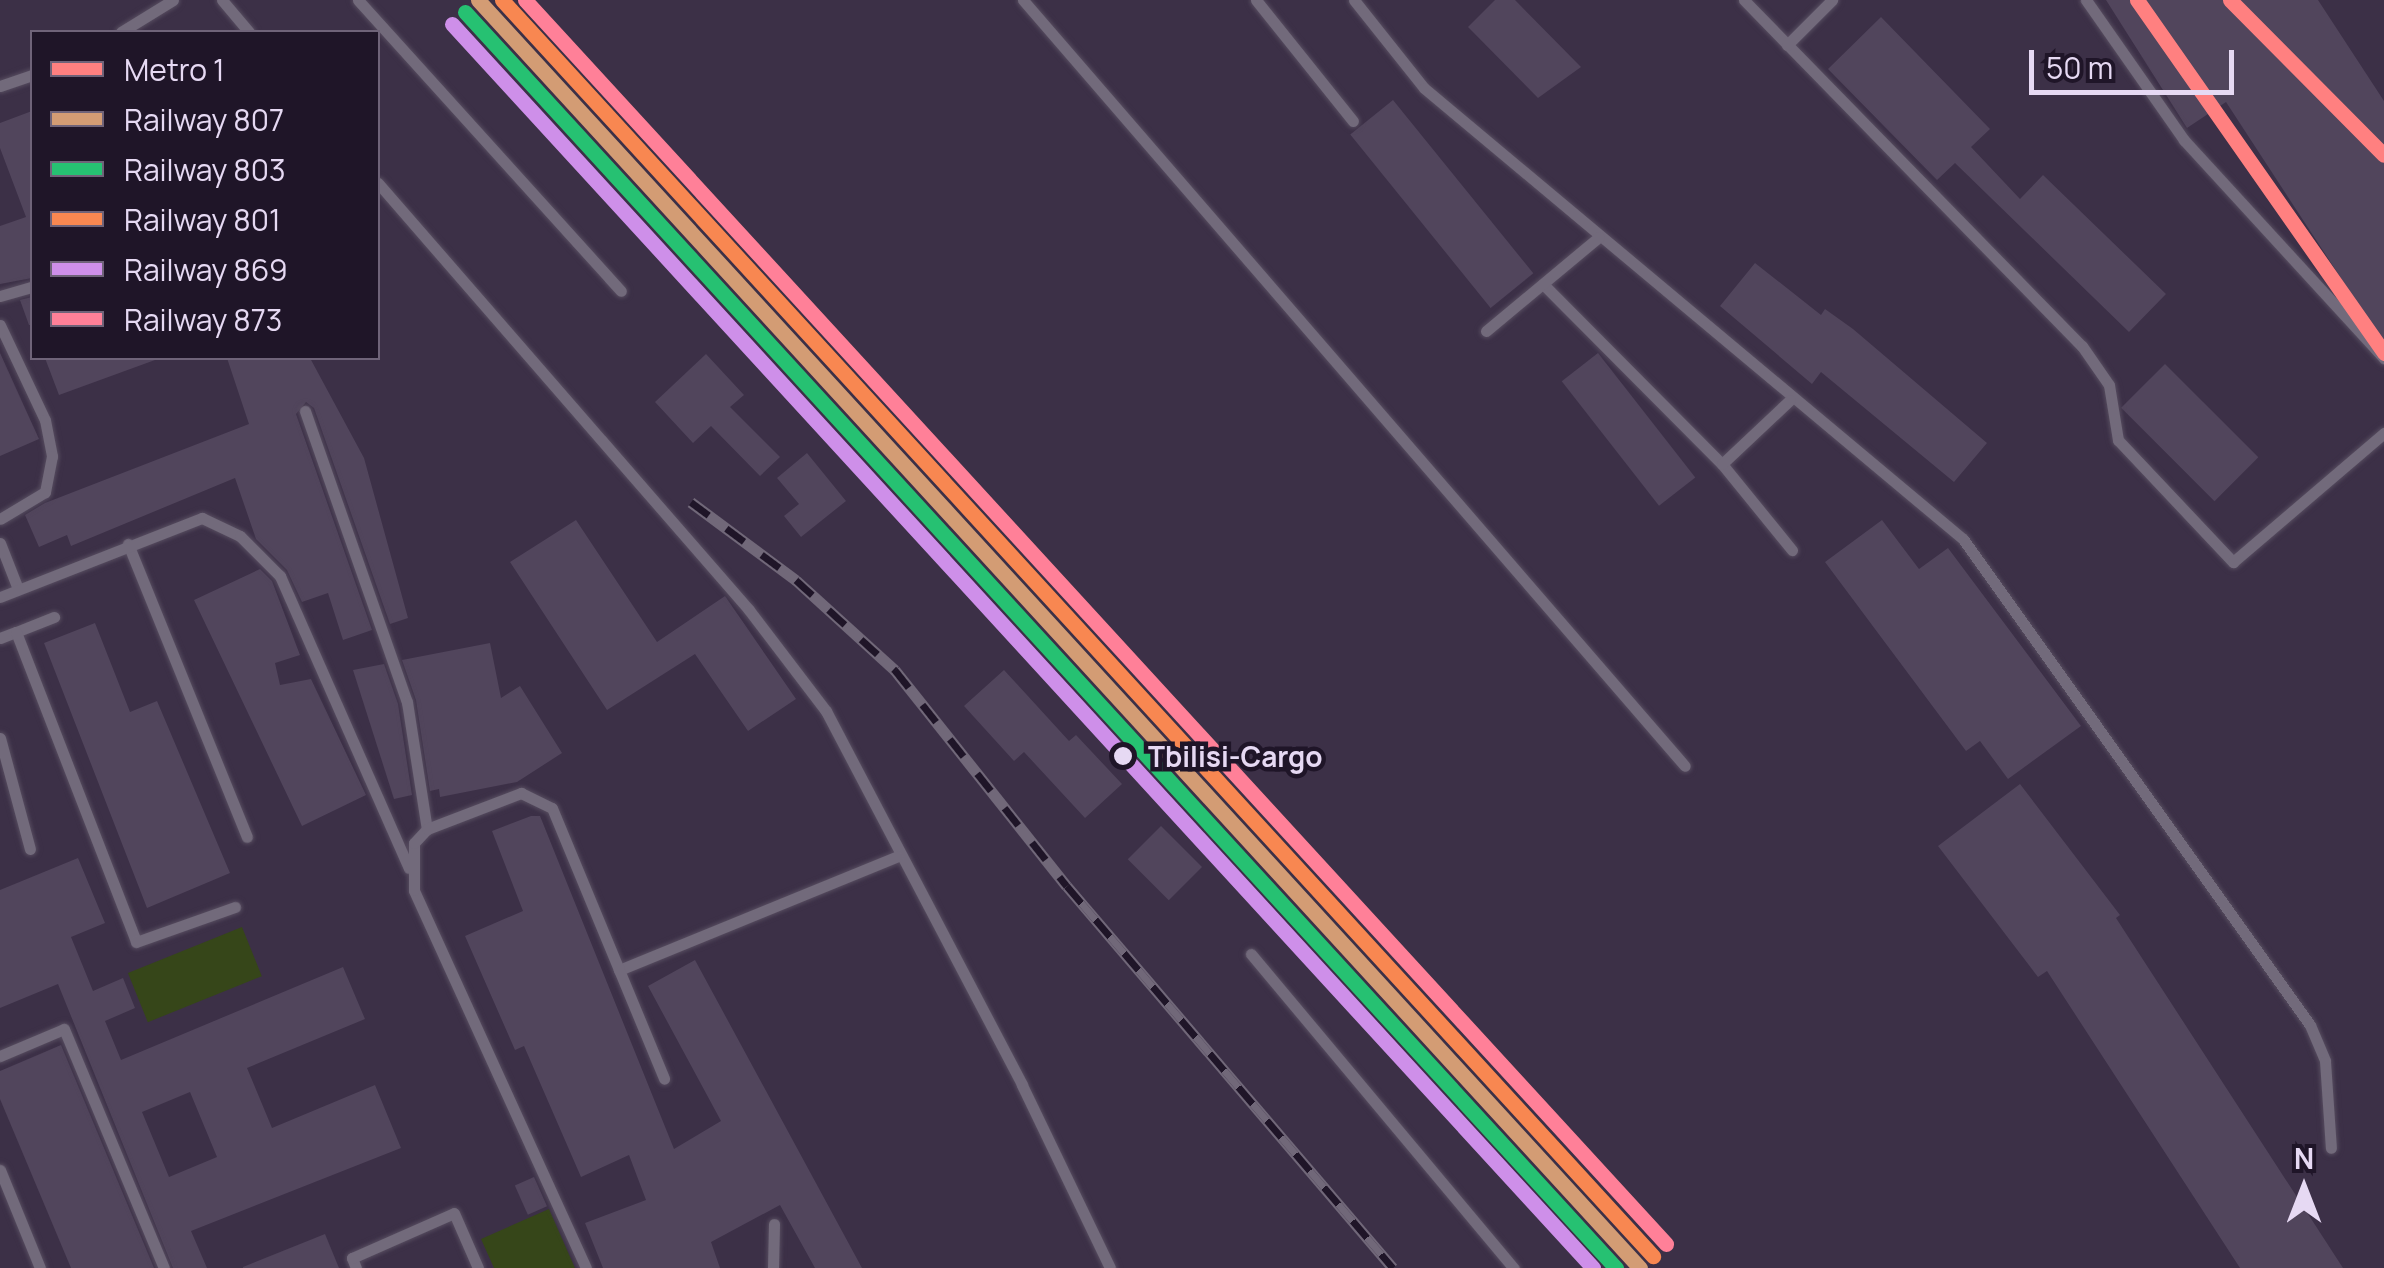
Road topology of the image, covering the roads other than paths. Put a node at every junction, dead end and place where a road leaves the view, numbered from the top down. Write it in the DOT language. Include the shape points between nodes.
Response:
graph roads {
  1 [pos="173,0"];
  2 [pos="222,0"];
  3 [pos="358,0"];
  4 [pos="1023,0"];
  5 [pos="1256,0"];
  6 [pos="1354,0"];
  7 [pos="1744,0"];
  8 [pos="1832,0"];
  9 [pos="2086,0"];
  10 [pos="124,30"];
  11 [pos="248,30"];
  12 [pos="1787,44"];
  13 [pos="30,76"];
  14 [pos="0,86"];
  15 [pos="1353,121"];
  16 [pos="380,185"];
  17 [pos="1599,238"];
  18 [pos="1544,284"];
  19 [pos="30,288"];
  20 [pos="621,291"];
  21 [pos="0,296"];
  22 [pos="0,325"];
  23 [pos="1486,331"];
  24 [pos="2384,358"];
  25 [pos="1790,400"];
  26 [pos="305,411"];
  27 [pos="2384,433"];
  28 [pos="1722,464"];
  29 [pos="0,519"];
  30 [pos="0,543"];
  31 [pos="128,544"];
  32 [pos="1792,550"];
  33 [pos="18,589"];
  34 [pos="0,597"];
  35 [pos="54,617"];
  36 [pos="16,632"];
  37 [pos="0,638"];
  38 [pos="0,738"];
  39 [pos="1685,766"];
  40 [pos="427,829"];
  41 [pos="247,837"];
  42 [pos="30,849"];
  43 [pos="898,856"];
  44 [pos="409,868"];
  45 [pos="235,907"];
  46 [pos="1252,954"];
  47 [pos="619,970"];
  48 [pos="0,1056"];
  49 [pos="664,1079"];
  50 [pos="2331,1148"];
  51 [pos="0,1170"];
  52 [pos="774,1224"];
  53 [pos="40,1268"];
  54 [pos="164,1268"];
  55 [pos="356,1268"];
  56 [pos="478,1268"];
  57 [pos="586,1268"];
  58 [pos="773,1268"];
  59 [pos="1110,1268"];
  60 [pos="1514,1268"];
  1 -- 10 [label="lane"];
  2 -- 11 [label="lane"];
  3 -- 20 [label="lane"];
  4 -- 39 [label="lane"];
  5 -- 15 [label="lane"];
  6 -- 17 [label="lane" via="1424,88"];
  7 -- 12 [label="lane"];
  8 -- 12 [label="lane"];
  9 -- 24 [label="lane" via="2184,140"];
  12 -- 27 [label="lane" via="2082,346 2109,386 2118,440 2233,562"];
  13 -- 14 [label="lane"];
  16 -- 43 [label="lane" via="749,610 826,712"];
  17 -- 18 [label="lane"];
  17 -- 25 [label="lane"];
  18 -- 23 [label="lane"];
  18 -- 28 [label="lane"];
  19 -- 21 [label="lane"];
  22 -- 29 [label="lane" via="45,420 52,456 45,492"];
  25 -- 28 [label="lane"];
  25 -- 50 [label="lane" via="1963,540 2310,1025 2326,1060"];
  26 -- 40 [label="lane" via="407,702"];
  28 -- 32 [label="lane"];
  30 -- 33 [label="lane"];
  31 -- 33 [label="lane"];
  31 -- 41 [label="lane"];
  31 -- 44 [label="lane" via="202,518 214,520 280,576"];
  33 -- 34 [label="lane"];
  35 -- 36 [label="lane"];
  36 -- 37 [label="lane"];
  36 -- 45 [label="lane" via="136,942"];
  38 -- 42 [label="lane"];
  40 -- 44 [label="lane" via="414,843"];
  40 -- 47 [label="lane" via="498,798 538,796 552,808"];
  43 -- 47 [label="lane"];
  43 -- 59 [label="lane" via="1022,1085"];
  44 -- 57 [label="lane" via="533,1162"];
  46 -- 60 [label="lane"];
  47 -- 49 [label="lane"];
  48 -- 54 [label="lane" via="64,1029"];
  51 -- 53 [label="lane"];
  52 -- 58 [label="lane"];
  55 -- 56 [label="lane" via="352,1258 454,1213"];
}
